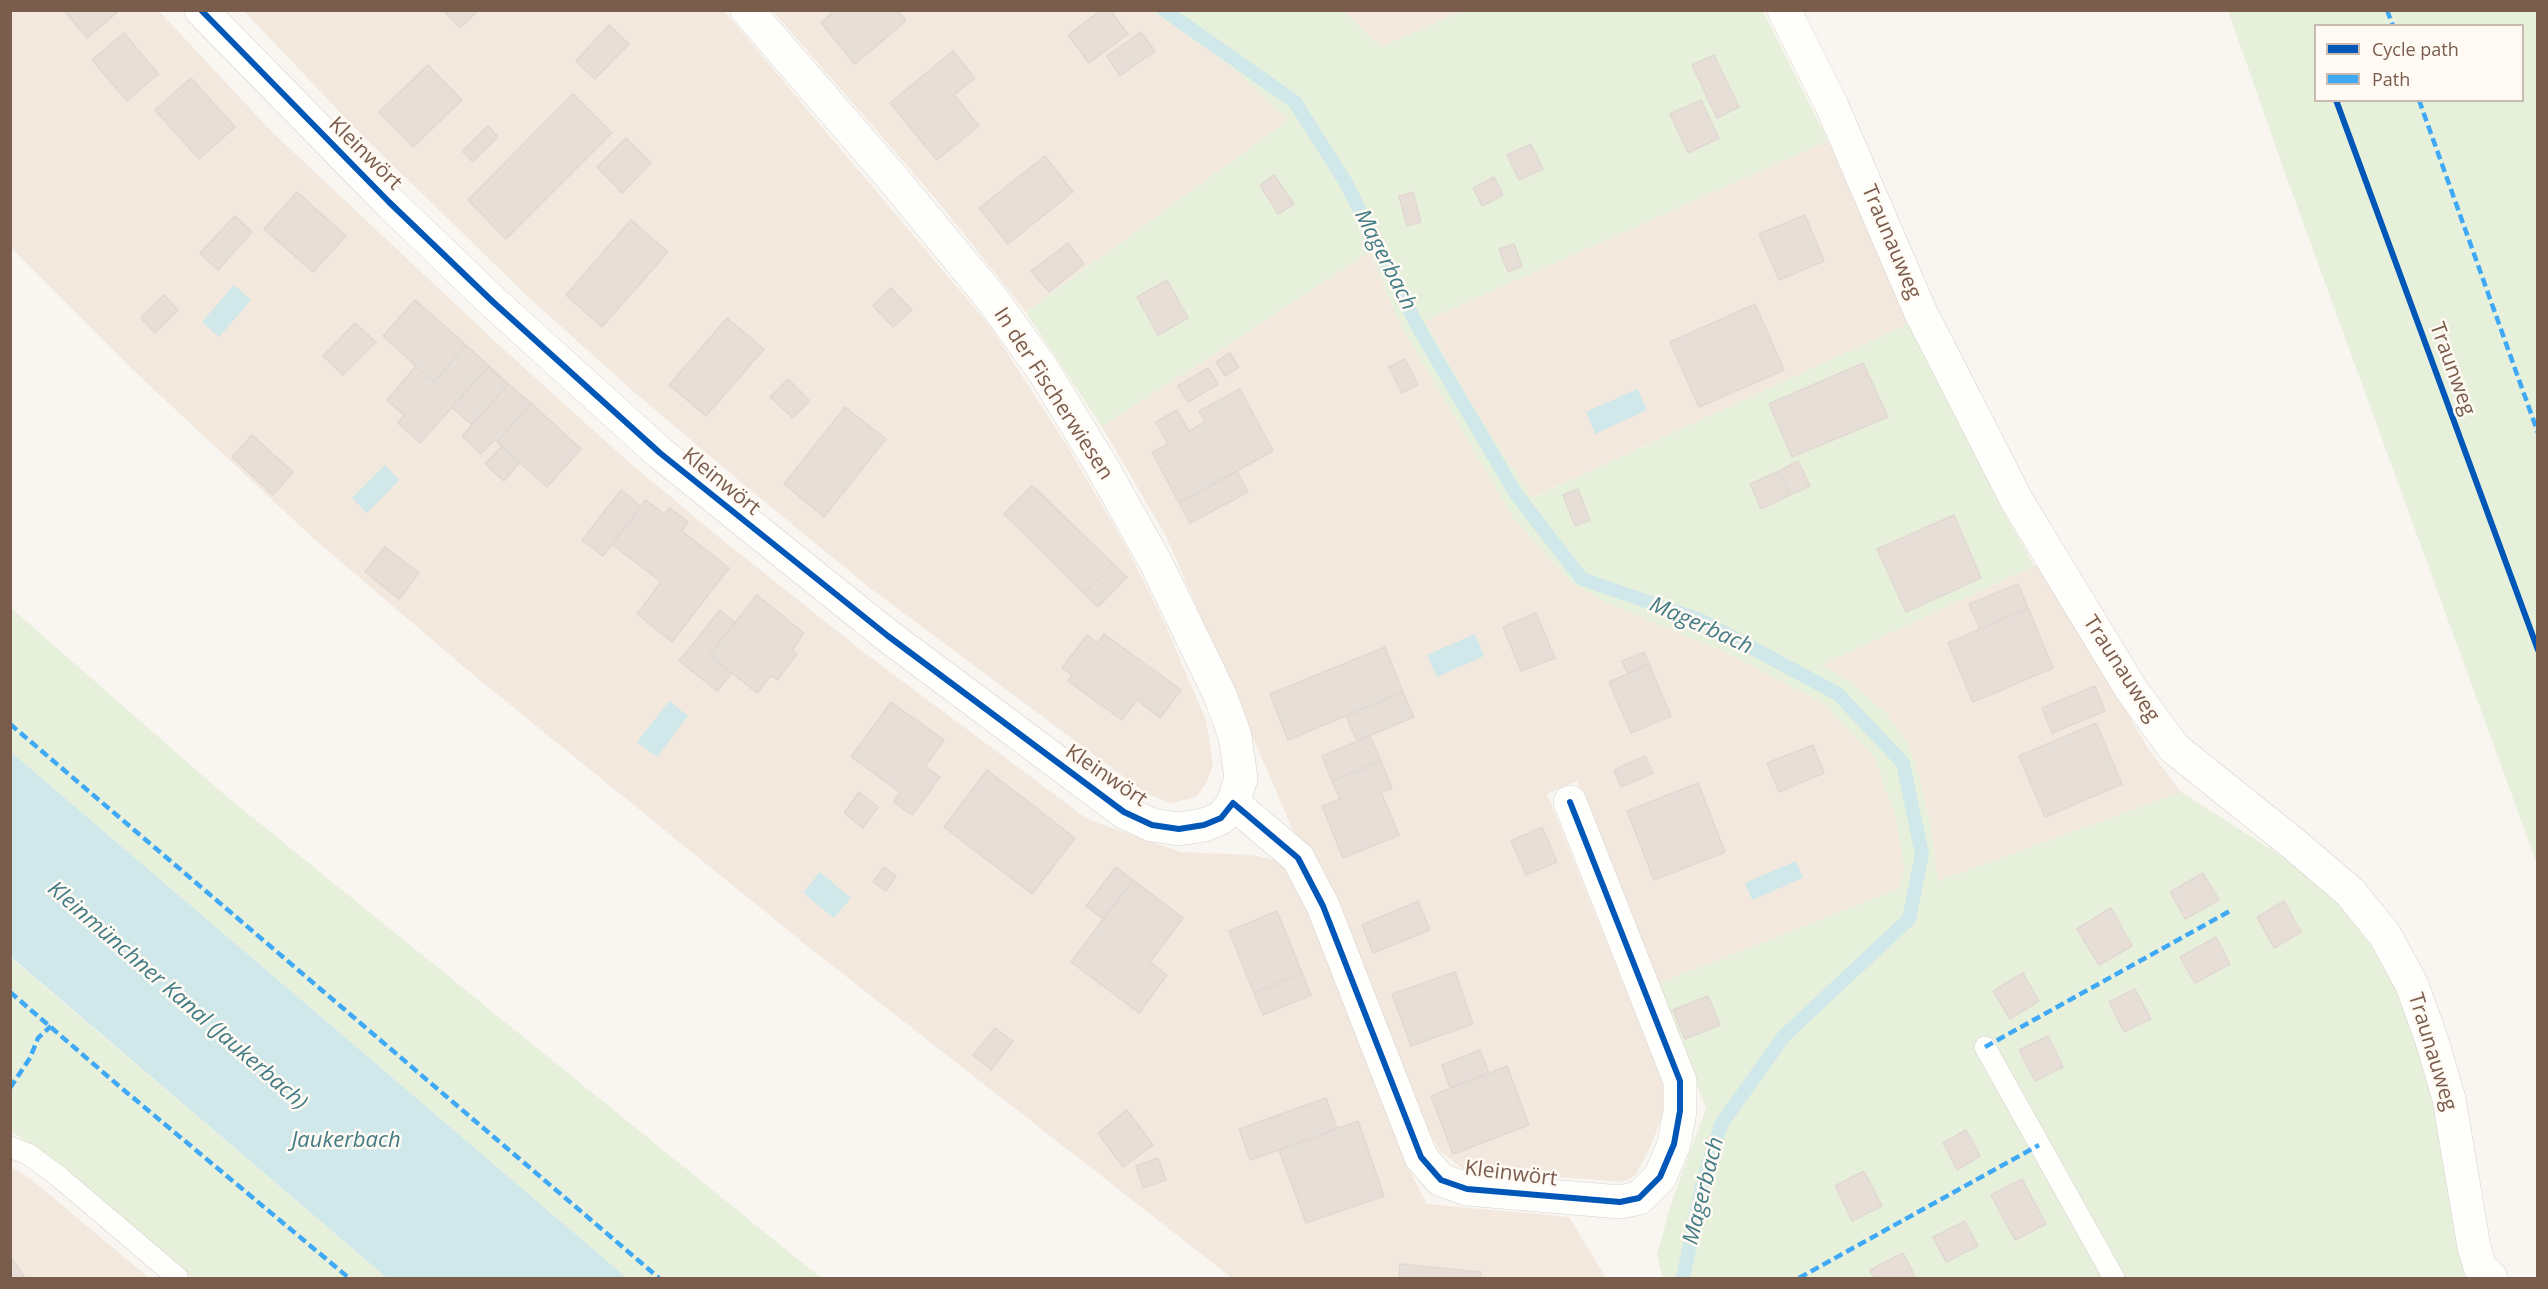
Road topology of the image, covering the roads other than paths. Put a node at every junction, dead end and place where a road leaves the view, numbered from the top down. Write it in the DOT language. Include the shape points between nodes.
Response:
graph roads {
  1 [pos="201,10"];
  2 [pos="747,10"];
  3 [pos="1784,10"];
  4 [pos="1233,802"];
  5 [pos="1570,802"];
  6 [pos="1985,1047"];
  7 [pos="10,1147"];
  8 [pos="178,1278"];
  9 [pos="2114,1278"];
  10 [pos="2491,1278"];
  1 -- 4 [label="street, Kleinwört" via="492,302 660,453 888,636 1124,812 1152,825 1179,829 1221,818"];
  2 -- 4 [label="street, In der Fischerwiesen" via="992,299 1054,389 1156,562 1220,695 1235,736 1241,777"];
  3 -- 10 [label="street, Traunauweg" via="1832,106 1920,311 2023,510 2131,689 2174,748 2350,892 2385,935 2412,985 2433,1044 2449,1099 2474,1246 2480,1268"];
  4 -- 5 [label="street, Kleinwört" via="1298,858 1323,906 1421,1157 1441,1180 1467,1189 1620,1202 1639,1198 1660,1177 1674,1144 1680,1081"];
  6 -- 9 [label="lane"];
  7 -- 8 [label="lane" via="28,1154 58,1176"];
}
